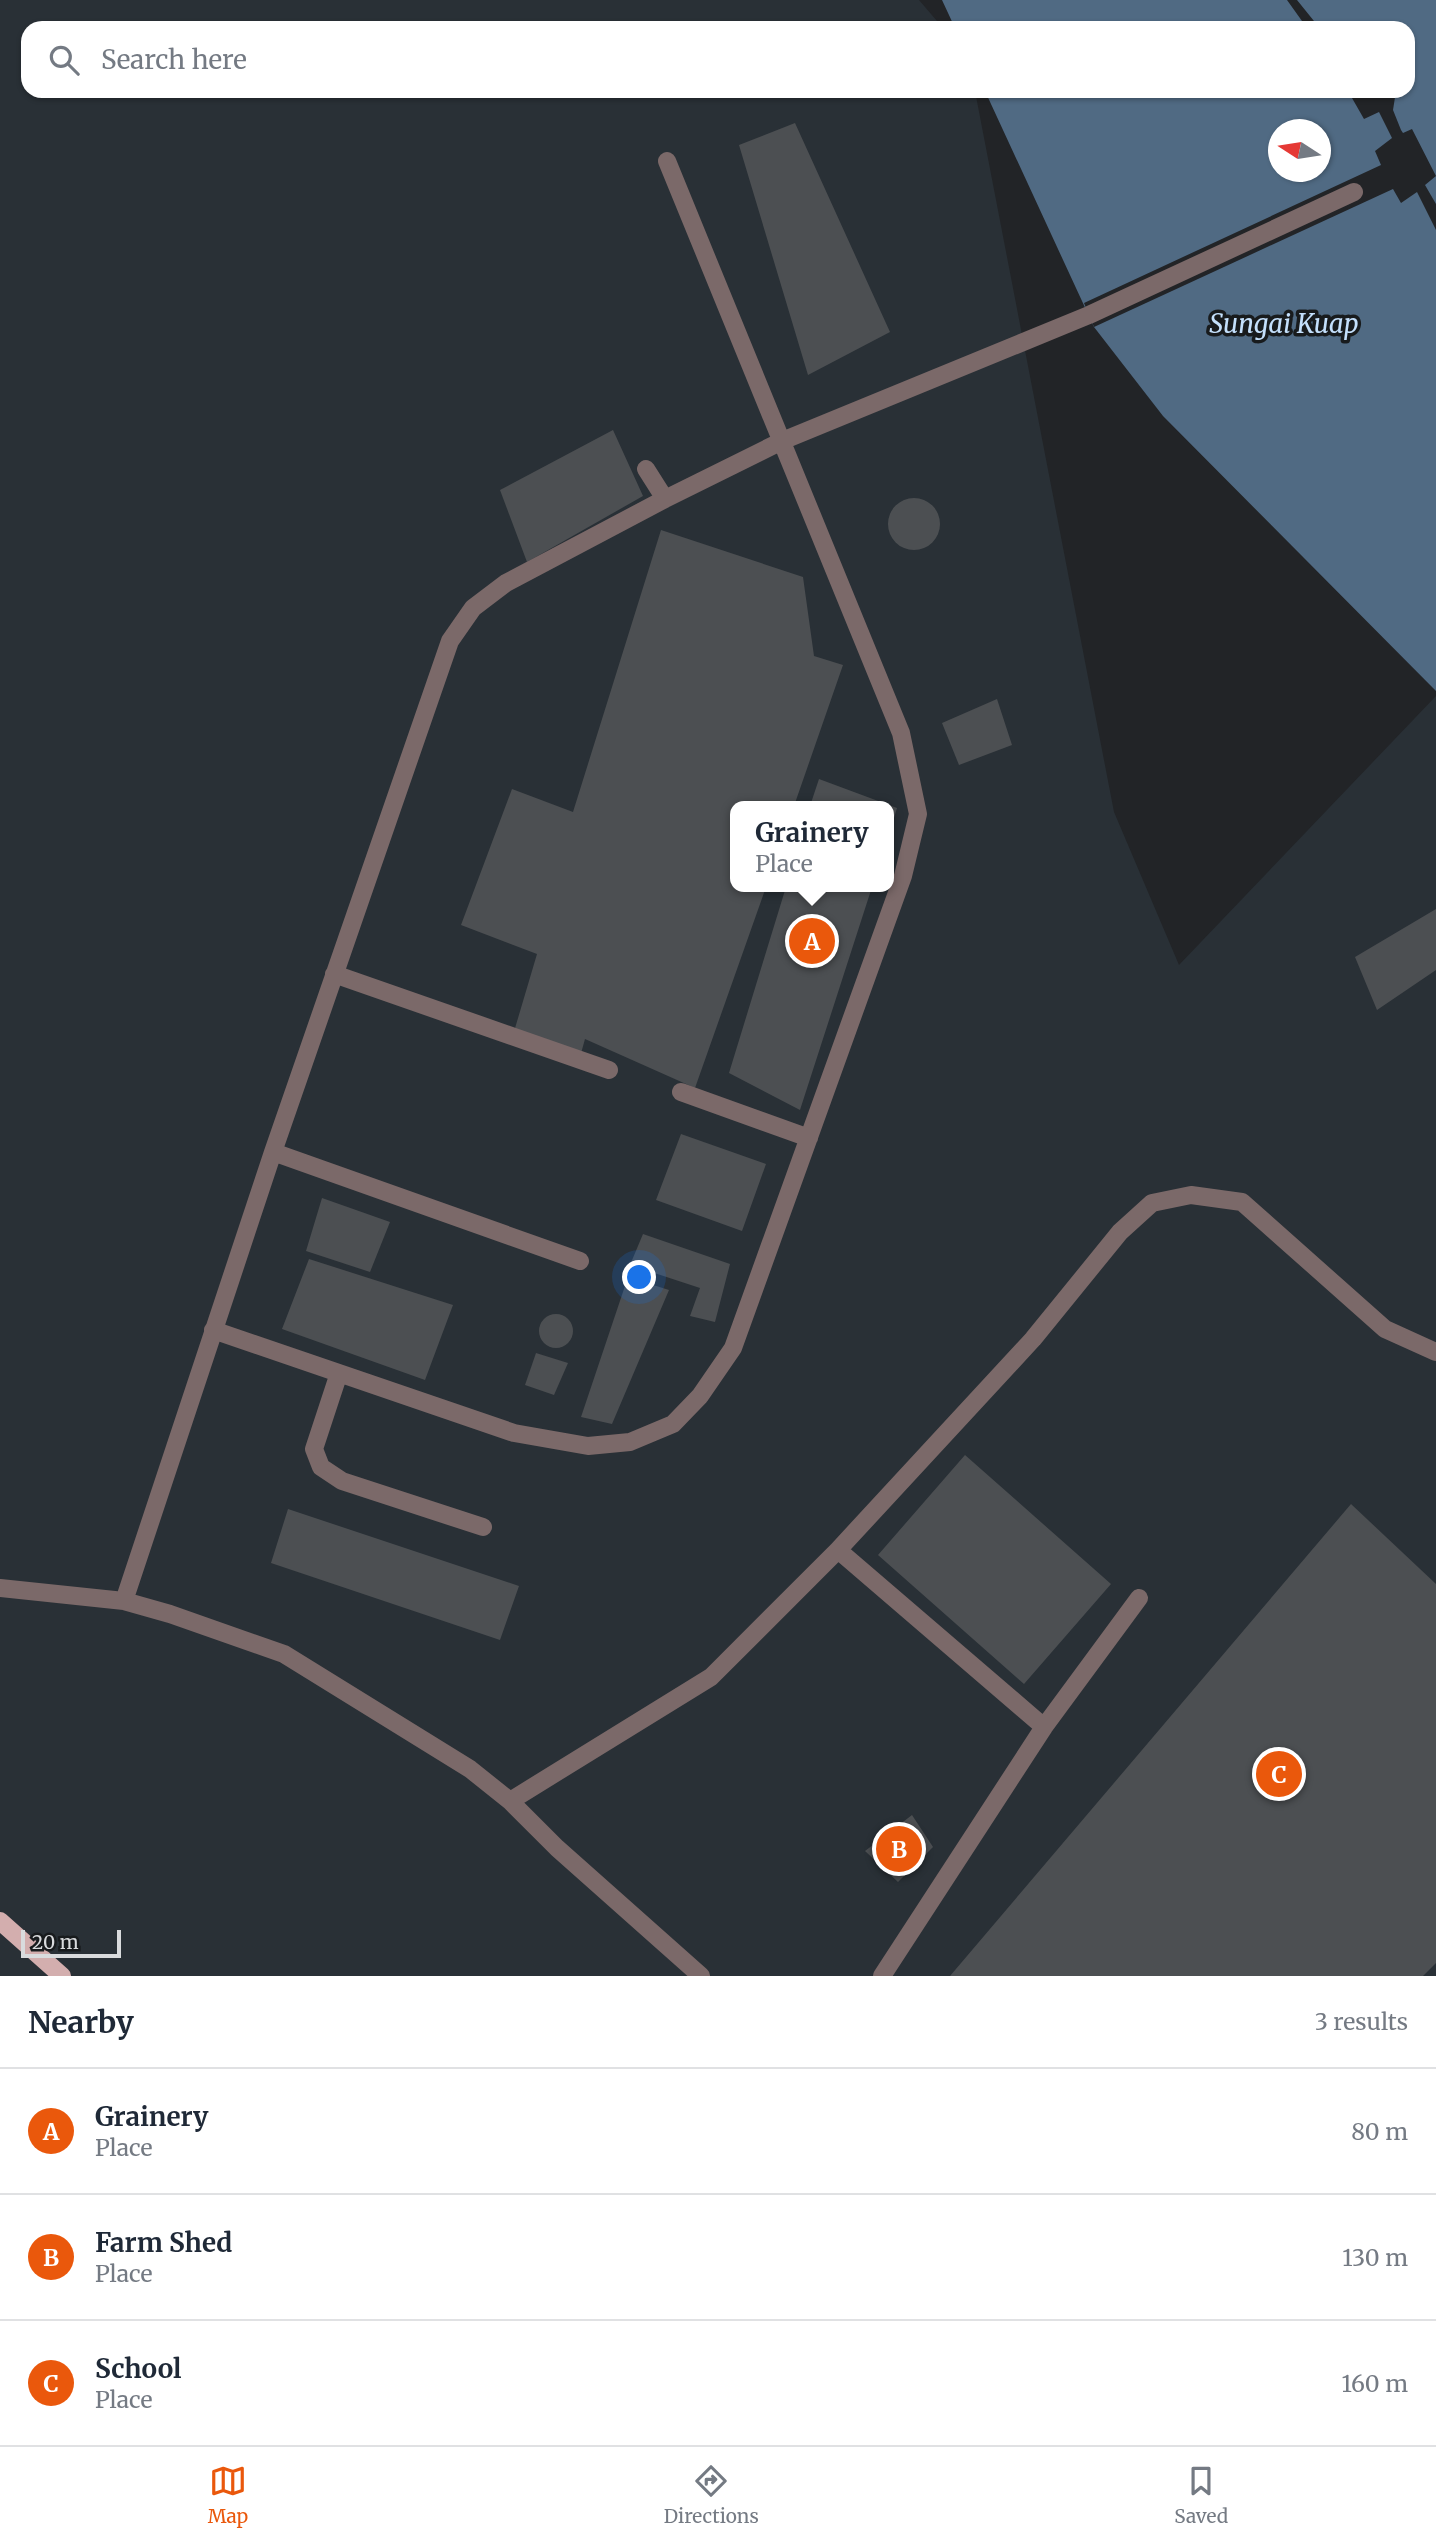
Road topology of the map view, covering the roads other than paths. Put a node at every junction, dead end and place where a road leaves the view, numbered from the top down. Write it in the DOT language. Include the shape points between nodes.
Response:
graph roads {
  1 [pos="667,161"];
  2 [pos="1354,192"];
  3 [pos="782,441"];
  4 [pos="646,469"];
  5 [pos="665,499"];
  6 [pos="334,974"];
  7 [pos="609,1070"];
  8 [pos="681,1092"];
  9 [pos="809,1138"];
  10 [pos="273,1152"];
  11 [pos="580,1261"];
  12 [pos="213,1330"];
  13 [pos="1436,1352"];
  14 [pos="339,1373"];
  15 [pos="483,1527"];
  16 [pos="838,1550"];
  17 [pos="0,1588"];
  18 [pos="1139,1598"];
  19 [pos="124,1601"];
  20 [pos="1044,1727"];
  21 [pos="510,1801"];
  22 [pos="0,1921"];
  23 [pos="62,1976"];
  24 [pos="701,1976"];
  25 [pos="882,1976"];
  1 -- 3 [label="lane"];
  2 -- 3 [label="lane" via="1089,315"];
  3 -- 5 [label="lane"];
  3 -- 9 [label="lane" via="901,733 918,814 903,876"];
  4 -- 5 [label="lane"];
  5 -- 6 [label="lane" via="506,583 473,608 450,641"];
  6 -- 7 [label="lane"];
  6 -- 10 [label="lane"];
  8 -- 9 [label="lane"];
  9 -- 14 [label="lane" via="733,1348 700,1396 673,1424 630,1442 589,1446 514,1433"];
  10 -- 11 [label="lane"];
  10 -- 12 [label="lane"];
  12 -- 14 [label="lane"];
  12 -- 19 [label="lane"];
  13 -- 16 [label="lane" via="1385,1329 1242,1202 1191,1195 1152,1203 1120,1232 1033,1339"];
  14 -- 15 [label="lane" via="314,1450 321,1467 342,1481"];
  16 -- 20 [label="lane"];
  16 -- 21 [label="lane" via="711,1677"];
  17 -- 19 [label="lane"];
  18 -- 20 [label="lane"];
  19 -- 21 [label="lane" via="284,1654 470,1769"];
  20 -- 25 [label="lane"];
  21 -- 24 [label="lane"];
  22 -- 23 [label="main road"];
}
